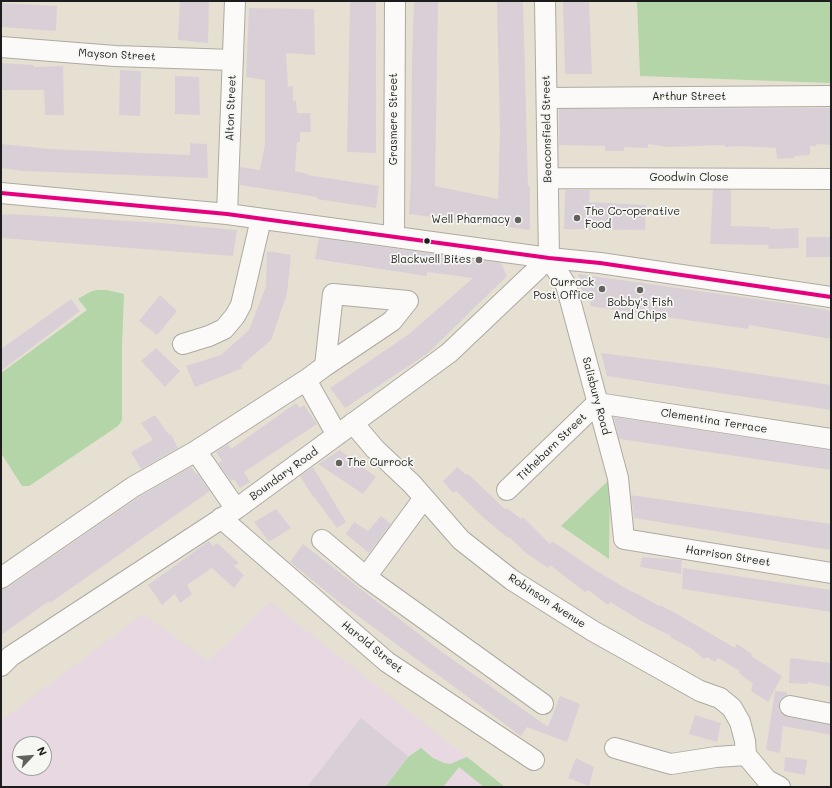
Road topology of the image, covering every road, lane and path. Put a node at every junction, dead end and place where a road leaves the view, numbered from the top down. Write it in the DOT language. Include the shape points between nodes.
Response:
graph roads {
  1 [pos="235,1"];
  2 [pos="395,1"];
  3 [pos="545,1"];
  4 [pos="1,47"];
  5 [pos="233,60"];
  6 [pos="831,96"];
  7 [pos="547,98"];
  8 [pos="548,178"];
  9 [pos="831,178"];
  10 [pos="1,193"];
  11 [pos="227,214"];
  12 [pos="261,219"];
  13 [pos="394,237"];
  14 [pos="549,258"];
  15 [pos="831,297"];
  16 [pos="183,344"];
  17 [pos="325,366"];
  18 [pos="306,380"];
  19 [pos="597,403"];
  20 [pos="353,423"];
  21 [pos="336,435"];
  22 [pos="831,439"];
  23 [pos="196,451"];
  24 [pos="507,490"];
  25 [pos="424,498"];
  26 [pos="228,514"];
  27 [pos="624,539"];
  28 [pos="322,540"];
  29 [pos="831,573"];
  30 [pos="366,577"];
  31 [pos="1,578"];
  32 [pos="1,666"];
  33 [pos="543,704"];
  34 [pos="790,706"];
  35 [pos="831,714"];
  36 [pos="615,748"];
  37 [pos="746,755"];
  38 [pos="534,760"];
  39 [pos="780,787"];
  1 -- 5 [label="street, Alton Street"];
  2 -- 13 [label="street, Grasmere Street"];
  3 -- 7 [label="street, Beaconsfield Street"];
  4 -- 5 [label="street, Mayson Street" via="115,56"];
  5 -- 11 [label="street, Alton Street"];
  6 -- 7 [label="street, Arthur Street"];
  7 -- 8 [label="street, Beaconsfield Street"];
  8 -- 9 [label="street, Goodwin Close"];
  8 -- 14 [label="street, Beaconsfield Street"];
  10 -- 11 [label="street"];
  11 -- 12 [label="street"];
  12 -- 13 [label="street"];
  12 -- 16 [label="street" via="235,316 224,329"];
  13 -- 14 [label="street"];
  14 -- 15 [label="street" via="600,263"];
  14 -- 19 [label="street, Salisbury Road" via="566,285"];
  14 -- 20 [label="street, Boundary Road" via="450,353"];
  17 -- 17 [label="street" via="334,294 408,301 392,321"];
  17 -- 18 [label="street"];
  18 -- 21 [label="street"];
  18 -- 23 [label="street"];
  19 -- 22 [label="street, Clementina Terrace"];
  19 -- 24 [label="street, Tithebarn Street"];
  19 -- 27 [label="street, Salisbury Road" via="618,478"];
  20 -- 21 [label="street, Boundary Road"];
  20 -- 25 [label="street, Robinson Avenue"];
  21 -- 26 [label="street, Boundary Road"];
  23 -- 26 [label="street, Harold Street"];
  23 -- 31 [label="street" via="133,487"];
  25 -- 30 [label="street"];
  25 -- 37 [label="street, Robinson Avenue" via="461,540 512,580 593,631 700,691 720,698 732,708 740,722"];
  26 -- 32 [label="street, Boundary Road" via="11,656"];
  26 -- 38 [label="street, Harold Street" via="387,662"];
  27 -- 29 [label="street, Harrison Street"];
  28 -- 30 [label="street"];
  30 -- 33 [label="street"];
  34 -- 35 [label="street"];
  36 -- 37 [label="street" via="671,764"];
  37 -- 39 [label="street" via="767,780"];
}
